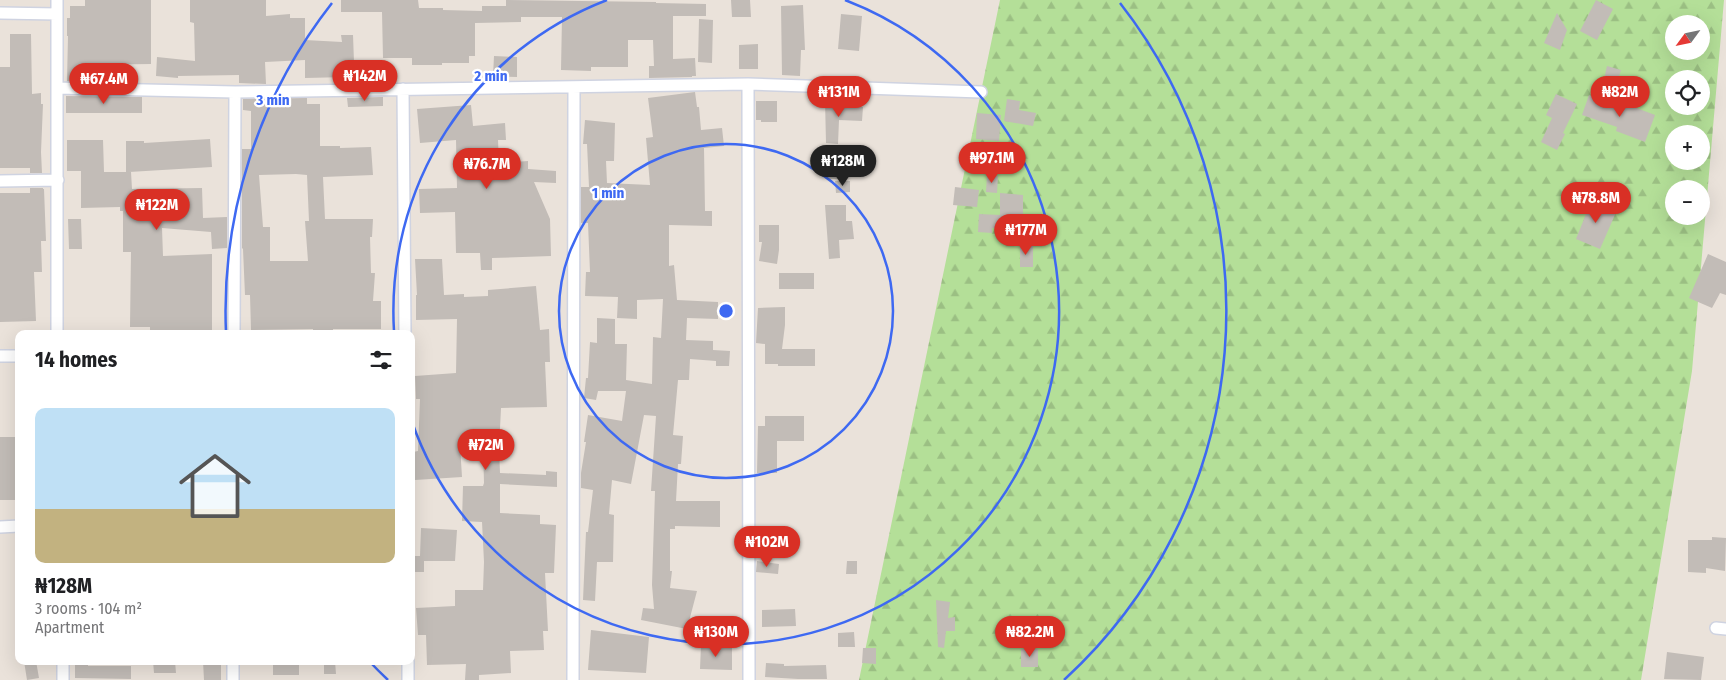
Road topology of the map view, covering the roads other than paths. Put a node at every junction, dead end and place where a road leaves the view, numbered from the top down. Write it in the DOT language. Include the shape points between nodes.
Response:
graph roads {
  1 [pos="57,0"];
  2 [pos="0,13"];
  3 [pos="57,14"];
  4 [pos="748,84"];
  5 [pos="574,86"];
  6 [pos="57,88"];
  7 [pos="403,89"];
  8 [pos="235,92"];
  9 [pos="982,92"];
  10 [pos="58,180"];
  11 [pos="0,181"];
  12 [pos="57,330"];
  13 [pos="234,330"];
  14 [pos="405,330"];
  15 [pos="0,356"];
  16 [pos="15,356"];
  17 [pos="15,526"];
  18 [pos="0,527"];
  19 [pos="63,665"];
  20 [pos="233,665"];
  21 [pos="408,665"];
  22 [pos="63,680"];
  23 [pos="233,680"];
  24 [pos="408,680"];
  25 [pos="573,680"];
  26 [pos="749,680"];
  1 -- 3 [label="street"];
  2 -- 3 [label="street"];
  3 -- 6 [label="street"];
  4 -- 5 [label="street"];
  4 -- 9 [label="street"];
  4 -- 26 [label="street"];
  5 -- 7 [label="street"];
  5 -- 25 [label="street"];
  6 -- 8 [label="street"];
  6 -- 10 [label="street"];
  7 -- 8 [label="street"];
  7 -- 14 [label="street"];
  8 -- 13 [label="street"];
  10 -- 11 [label="street"];
  10 -- 12 [label="street"];
  15 -- 16 [label="street"];
  17 -- 18 [label="street"];
  19 -- 22 [label="street"];
  20 -- 23 [label="street"];
  21 -- 24 [label="street"];
}
